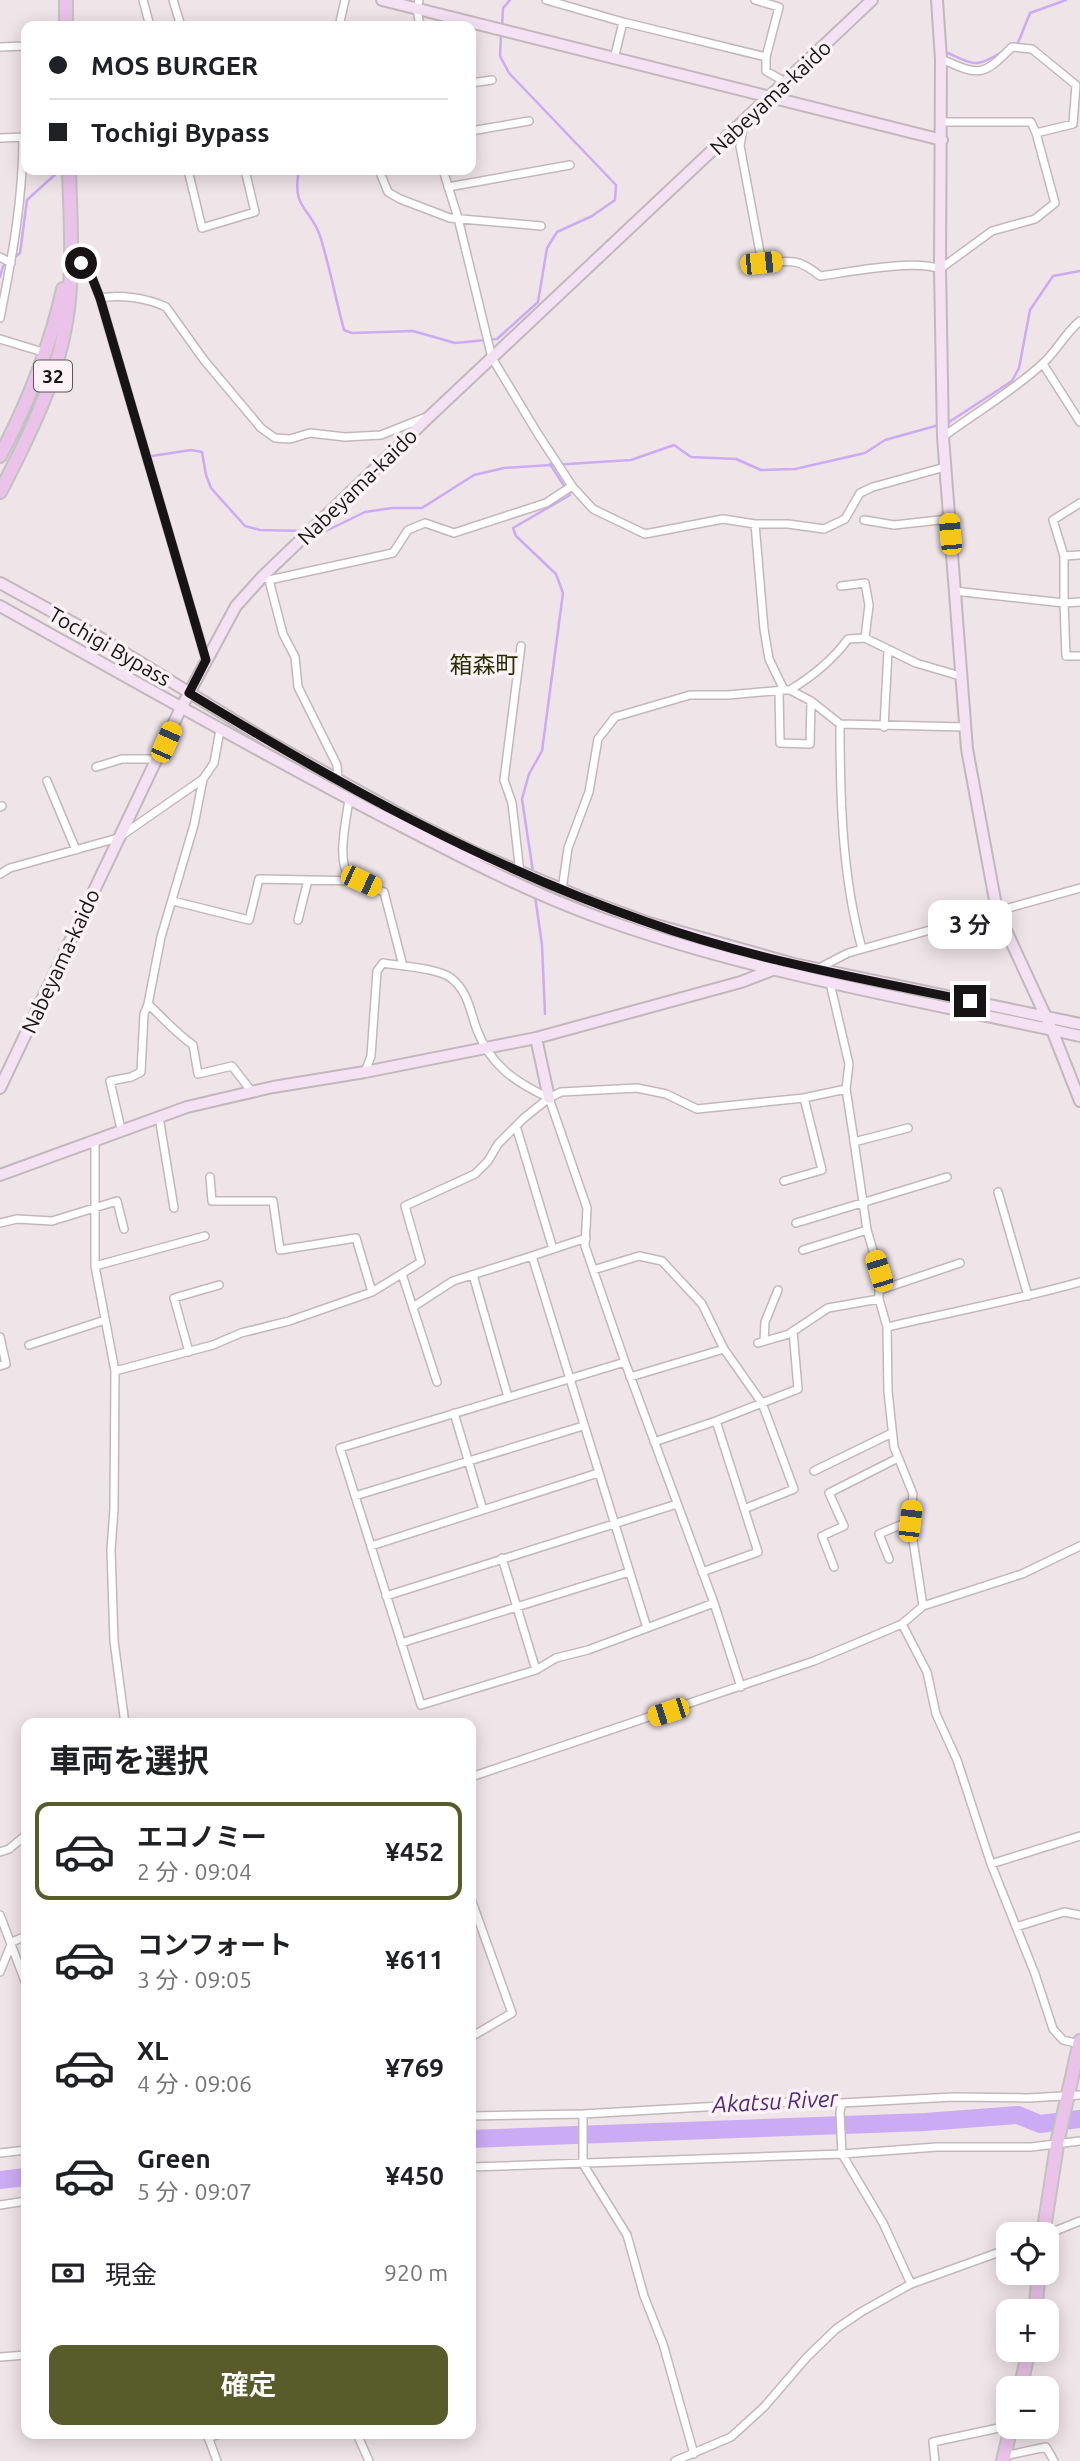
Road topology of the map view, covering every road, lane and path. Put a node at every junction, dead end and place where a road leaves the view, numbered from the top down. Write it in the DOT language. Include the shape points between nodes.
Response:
graph roads {
  1 [pos="66,0"];
  2 [pos="143,0"];
  3 [pos="173,0"];
  4 [pos="345,0"];
  5 [pos="382,0"];
  6 [pos="546,0"];
  7 [pos="755,0"];
  8 [pos="872,0"];
  9 [pos="937,0"];
  10 [pos="779,3"];
  11 [pos="418,4"];
  12 [pos="66,21"];
  13 [pos="149,21"];
  14 [pos="179,21"];
  15 [pos="340,21"];
  16 [pos="623,22"];
  17 [pos="21,46"];
  18 [pos="0,47"];
  19 [pos="766,57"];
  20 [pos="614,59"];
  21 [pos="942,59"];
  22 [pos="492,80"];
  23 [pos="476,82"];
  24 [pos="785,82"];
  25 [pos="770,97"];
  26 [pos="529,121"];
  27 [pos="744,121"];
  28 [pos="942,122"];
  29 [pos="1077,124"];
  30 [pos="476,130"];
  31 [pos="1036,133"];
  32 [pos="21,137"];
  33 [pos="0,138"];
  34 [pos="942,140"];
  35 [pos="570,166"];
  36 [pos="23,175"];
  37 [pos="69,175"];
  38 [pos="189,175"];
  39 [pos="246,175"];
  40 [pos="381,175"];
  41 [pos="444,175"];
  42 [pos="448,187"];
  43 [pos="458,218"];
  44 [pos="541,226"];
  45 [pos="71,251"];
  46 [pos="0,257"];
  47 [pos="11,263"];
  48 [pos="940,269"];
  49 [pos="100,298"];
  50 [pos="0,318"];
  51 [pos="1080,321"];
  52 [pos="0,339"];
  53 [pos="46,353"];
  54 [pos="492,358"];
  55 [pos="1043,364"];
  56 [pos="432,415"];
  57 [pos="1080,422"];
  58 [pos="943,438"];
  59 [pos="0,456"];
  60 [pos="945,467"];
  61 [pos="572,486"];
  62 [pos="0,492"];
  63 [pos="1080,503"];
  64 [pos="949,519"];
  65 [pos="864,520"];
  66 [pos="755,524"];
  67 [pos="1080,555"];
  68 [pos="1064,556"];
  69 [pos="266,578"];
  70 [pos="0,583"];
  71 [pos="841,586"];
  72 [pos="954,591"];
  73 [pos="1080,602"];
  74 [pos="1064,603"];
  75 [pos="0,606"];
  76 [pos="866,639"];
  77 [pos="521,646"];
  78 [pos="888,651"];
  79 [pos="1080,656"];
  80 [pos="206,660"];
  81 [pos="960,676"];
  82 [pos="784,690"];
  83 [pos="189,693"];
  84 [pos="811,701"];
  85 [pos="181,708"];
  86 [pos="841,724"];
  87 [pos="884,727"];
  88 [pos="965,727"];
  89 [pos="219,730"];
  90 [pos="158,759"];
  91 [pos="96,767"];
  92 [pos="203,779"];
  93 [pos="338,780"];
  94 [pos="47,781"];
  95 [pos="349,799"];
  96 [pos="118,838"];
  97 [pos="76,850"];
  98 [pos="520,873"];
  99 [pos="0,874"];
  100 [pos="307,880"];
  101 [pos="361,881"];
  102 [pos="1080,888"];
  103 [pos="562,890"];
  104 [pos="173,901"];
  105 [pos="997,911"];
  106 [pos="298,920"];
  107 [pos="862,949"];
  108 [pos="794,964"];
  109 [pos="403,966"];
  110 [pos="817,969"];
  111 [pos="773,970"];
  112 [pos="806,977"];
  113 [pos="830,983"];
  114 [pos="148,1004"];
  115 [pos="1047,1017"];
  116 [pos="1080,1024"];
  117 [pos="1052,1030"];
  118 [pos="1080,1036"];
  119 [pos="536,1038"];
  120 [pos="485,1046"];
  121 [pos="365,1072"];
  122 [pos="0,1087"];
  123 [pos="846,1089"];
  124 [pos="253,1092"];
  125 [pos="549,1098"];
  126 [pos="804,1098"];
  127 [pos="1080,1101"];
  128 [pos="159,1117"];
  129 [pos="516,1126"];
  130 [pos="908,1128"];
  131 [pos="121,1129"];
  132 [pos="95,1139"];
  133 [pos="854,1142"];
  134 [pos="0,1175"];
  135 [pos="210,1177"];
  136 [pos="947,1177"];
  137 [pos="784,1181"];
  138 [pos="998,1192"];
  139 [pos="864,1202"];
  140 [pos="174,1208"];
  141 [pos="94,1210"];
  142 [pos="0,1223"];
  143 [pos="796,1223"];
  144 [pos="124,1229"];
  145 [pos="867,1230"];
  146 [pos="205,1236"];
  147 [pos="586,1238"];
  148 [pos="553,1249"];
  149 [pos="803,1250"];
  150 [pos="532,1255"];
  151 [pos="960,1263"];
  152 [pos="95,1266"];
  153 [pos="593,1270"];
  154 [pos="402,1274"];
  155 [pos="473,1275"];
  156 [pos="1080,1282"];
  157 [pos="219,1285"];
  158 [pos="778,1290"];
  159 [pos="880,1290"];
  160 [pos="372,1292"];
  161 [pos="1028,1296"];
  162 [pos="879,1299"];
  163 [pos="413,1307"];
  164 [pos="105,1320"];
  165 [pos="887,1327"];
  166 [pos="793,1331"];
  167 [pos="0,1337"];
  168 [pos="29,1345"];
  169 [pos="723,1349"];
  170 [pos="189,1352"];
  171 [pos="625,1362"];
  172 [pos="0,1366"];
  173 [pos="115,1371"];
  174 [pos="630,1377"];
  175 [pos="569,1379"];
  176 [pos="437,1382"];
  177 [pos="508,1397"];
  178 [pos="762,1403"];
  179 [pos="454,1413"];
  180 [pos="716,1421"];
  181 [pos="583,1426"];
  182 [pos="892,1433"];
  183 [pos="654,1442"];
  184 [pos="898,1458"];
  185 [pos="468,1461"];
  186 [pos="814,1471"];
  187 [pos="598,1473"];
  188 [pos="355,1496"];
  189 [pos="677,1504"];
  190 [pos="744,1509"];
  191 [pos="483,1510"];
  192 [pos="910,1521"];
  193 [pos="614,1522"];
  194 [pos="371,1546"];
  195 [pos="1080,1546"];
  196 [pos="502,1558"];
  197 [pos="889,1559"];
  198 [pos="834,1567"];
  199 [pos="629,1572"];
  200 [pos="702,1572"];
  201 [pos="386,1595"];
  202 [pos="714,1604"];
  203 [pos="923,1606"];
  204 [pos="517,1607"];
  205 [pos="902,1624"];
  206 [pos="647,1628"];
  207 [pos="401,1643"];
  208 [pos="536,1670"];
  209 [pos="741,1687"];
  210 [pos="124,1718"];
  211 [pos="476,1775"];
  212 [pos="1080,1836"];
  213 [pos="21,1839"];
  214 [pos="0,1853"];
  215 [pos="991,1864"];
  216 [pos="476,1913"];
  217 [pos="0,1915"];
  218 [pos="1080,1915"];
  219 [pos="1016,1927"];
  220 [pos="21,1938"];
  221 [pos="12,1941"];
  222 [pos="21,1969"];
  223 [pos="0,1972"];
  224 [pos="476,2034"];
  225 [pos="1080,2043"];
  226 [pos="1071,2097"];
  227 [pos="842,2102"];
  228 [pos="583,2113"];
  229 [pos="476,2116"];
  230 [pos="1080,2141"];
  231 [pos="1058,2142"];
  232 [pos="21,2151"];
  233 [pos="842,2152"];
  234 [pos="0,2153"];
  235 [pos="583,2164"];
  236 [pos="476,2167"];
  237 [pos="21,2202"];
  238 [pos="0,2205"];
  239 [pos="1080,2221"];
  240 [pos="1046,2222"];
  241 [pos="1059,2229"];
  242 [pos="996,2253"];
  243 [pos="911,2284"];
  244 [pos="21,2355"];
  245 [pos="0,2357"];
  246 [pos="996,2430"];
  247 [pos="208,2439"];
  248 [pos="359,2439"];
  249 [pos="1007,2439"];
  250 [pos="694,2454"];
  251 [pos="1003,2458"];
  252 [pos="680,2460"];
  253 [pos="217,2461"];
  254 [pos="369,2461"];
  255 [pos="935,2461"];
  256 [pos="1054,2461"];
  1 -- 12 [label="main road"];
  2 -- 13 [label="street"];
  3 -- 14 [label="street"];
  4 -- 15 [label="street"];
  5 -- 11 [label="street"];
  6 -- 16 [label="street"];
  7 -- 10 [label="street"];
  8 -- 24 [label="street, Nabeyama-kaido"];
  9 -- 21 [label="street"];
  10 -- 19 [label="street"];
  11 -- 20 [label="street"];
  16 -- 19 [label="street"];
  16 -- 20 [label="street"];
  17 -- 18 [label="street"];
  19 -- 24 [label="street" via="766,71"];
  20 -- 25 [label="street"];
  21 -- 28 [label="street"];
  21 -- 29 [label="street" via="970,71 990,69 1012,47 1032,49 1076,85"];
  22 -- 23 [label="street"];
  24 -- 25 [label="street, Nabeyama-kaido"];
  25 -- 27 [label="street, Nabeyama-kaido"];
  25 -- 34 [label="street"];
  26 -- 30 [label="street"];
  27 -- 48 [label="street" via="740,146 761,263 804,262 820,276 930,265"];
  27 -- 54 [label="street, Nabeyama-kaido"];
  28 -- 31 [label="street" via="1031,122"];
  28 -- 34 [label="street"];
  29 -- 31 [label="street"];
  31 -- 48 [label="street" via="1055,203 1035,219 992,231"];
  32 -- 33 [label="street"];
  34 -- 48 [label="street"];
  35 -- 42 [label="street"];
  36 -- 47 [label="street"];
  37 -- 45 [label="main road, 32"];
  38 -- 39 [label="street" via="202,228 255,212"];
  40 -- 43 [label="street" via="394,196"];
  41 -- 42 [label="street"];
  42 -- 43 [label="street"];
  43 -- 44 [label="street"];
  43 -- 54 [label="street"];
  45 -- 49 [label="street" via="91,275"];
  45 -- 53 [label="main road, 32"];
  45 -- 62 [label="main road, 32" via="70,289 58,360 28,438"];
  46 -- 47 [label="street"];
  47 -- 50 [label="street"];
  48 -- 58 [label="street"];
  49 -- 56 [label="street" via="114,295 166,307 204,360 261,428 275,438 310,433 381,435"];
  49 -- 80 [label="street"];
  51 -- 55 [label="street"];
  52 -- 53 [label="street"];
  53 -- 59 [label="main road, 32"];
  54 -- 56 [label="street, Nabeyama-kaido"];
  54 -- 61 [label="street"];
  55 -- 57 [label="street"];
  55 -- 58 [label="street"];
  56 -- 69 [label="street, Nabeyama-kaido"];
  58 -- 60 [label="street"];
  60 -- 64 [label="street"];
  60 -- 66 [label="street" via="873,486 860,493 845,519 824,529"];
  61 -- 66 [label="street" via="593,509 645,534 723,519"];
  61 -- 69 [label="street" via="546,503 454,533 425,523 408,530 393,553"];
  63 -- 68 [label="street" via="1053,520"];
  64 -- 65 [label="street" via="894,525"];
  64 -- 72 [label="street"];
  66 -- 82 [label="street" via="769,659"];
  67 -- 68 [label="street"];
  68 -- 74 [label="street"];
  69 -- 80 [label="street, Nabeyama-kaido" via="236,606"];
  69 -- 93 [label="street" via="295,657 298,687 337,765"];
  70 -- 83 [label="street, Tochigi Bypass"];
  71 -- 76 [label="street" via="865,583 869,605"];
  72 -- 74 [label="street"];
  72 -- 81 [label="street"];
  73 -- 74 [label="street"];
  74 -- 79 [label="street" via="1066,656"];
  75 -- 85 [label="street, Tochigi Bypass"];
  76 -- 78 [label="street"];
  76 -- 82 [label="street" via="848,639 821,669"];
  77 -- 98 [label="street" via="505,780"];
  78 -- 81 [label="street"];
  78 -- 87 [label="street"];
  80 -- 83 [label="street, Nabeyama-kaido"];
  81 -- 88 [label="street"];
  82 -- 84 [label="street"];
  82 -- 84 [label="street" via="780,743 810,744"];
  82 -- 103 [label="street" via="690,695 615,717 598,739 589,792 568,848"];
  83 -- 85 [label="street, Nabeyama-kaido"];
  83 -- 93 [label="street, Tochigi Bypass"];
  84 -- 86 [label="street"];
  85 -- 89 [label="street, Tochigi Bypass"];
  85 -- 90 [label="street, Nabeyama-kaido"];
  86 -- 87 [label="street"];
  86 -- 107 [label="street" via="845,863"];
  87 -- 88 [label="street"];
  88 -- 105 [label="street"];
  89 -- 92 [label="street" via="214,763"];
  89 -- 95 [label="street, Tochigi Bypass"];
  90 -- 91 [label="street" via="122,759"];
  90 -- 96 [label="street, Nabeyama-kaido"];
  92 -- 96 [label="street"];
  92 -- 104 [label="street"];
  93 -- 98 [label="street, Tochigi Bypass"];
  94 -- 97 [label="street"];
  95 -- 101 [label="street" via="343,860 351,877"];
  95 -- 111 [label="street, Tochigi Bypass" via="538,894 647,934"];
  96 -- 97 [label="street"];
  96 -- 122 [label="street, Nabeyama-kaido"];
  97 -- 99 [label="street"];
  98 -- 103 [label="street, Tochigi Bypass"];
  100 -- 101 [label="street"];
  100 -- 104 [label="street" via="260,879 249,920"];
  100 -- 106 [label="street"];
  101 -- 109 [label="street" via="384,892"];
  102 -- 105 [label="street"];
  103 -- 108 [label="street, Tochigi Bypass" via="649,923"];
  104 -- 114 [label="street"];
  105 -- 107 [label="street"];
  105 -- 115 [label="street"];
  107 -- 110 [label="street"];
  108 -- 110 [label="street, Tochigi Bypass"];
  108 -- 111 [label="street"];
  109 -- 120 [label="street" via="453,979 466,995"];
  109 -- 121 [label="street" via="383,963 377,971 371,1056"];
  110 -- 112 [label="street"];
  110 -- 115 [label="street, Tochigi Bypass"];
  111 -- 112 [label="street, Tochigi Bypass"];
  111 -- 119 [label="street"];
  112 -- 113 [label="street, Tochigi Bypass"];
  113 -- 117 [label="street, Tochigi Bypass"];
  113 -- 123 [label="street" via="849,1064"];
  114 -- 124 [label="street" via="193,1045 198,1074 232,1066"];
  114 -- 131 [label="street" via="141,1072 110,1081"];
  115 -- 116 [label="street, Tochigi Bypass"];
  115 -- 117 [label="street"];
  117 -- 118 [label="street, Tochigi Bypass"];
  117 -- 127 [label="street"];
  119 -- 120 [label="street"];
  119 -- 125 [label="street"];
  120 -- 121 [label="street"];
  120 -- 125 [label="street" via="513,1080"];
  121 -- 124 [label="street"];
  123 -- 126 [label="street"];
  123 -- 133 [label="street"];
  124 -- 128 [label="street"];
  125 -- 126 [label="street" via="561,1092 637,1088 666,1094 697,1109"];
  125 -- 129 [label="street"];
  125 -- 147 [label="street" via="587,1208"];
  126 -- 137 [label="street" via="822,1170"];
  128 -- 131 [label="street"];
  128 -- 140 [label="street"];
  129 -- 148 [label="street"];
  129 -- 154 [label="street" via="475,1174 405,1206 421,1262"];
  130 -- 133 [label="street"];
  131 -- 132 [label="street"];
  132 -- 134 [label="street"];
  132 -- 141 [label="street"];
  133 -- 139 [label="street"];
  135 -- 160 [label="street" via="212,1201 273,1200 280,1250 356,1238"];
  136 -- 139 [label="street"];
  138 -- 161 [label="street"];
  139 -- 143 [label="street"];
  139 -- 145 [label="street"];
  141 -- 142 [label="street" via="52,1221"];
  141 -- 144 [label="street" via="117,1201"];
  141 -- 152 [label="street"];
  145 -- 149 [label="street"];
  145 -- 159 [label="street"];
  146 -- 152 [label="street"];
  147 -- 148 [label="street"];
  147 -- 153 [label="street"];
  148 -- 150 [label="street"];
  150 -- 155 [label="street"];
  150 -- 175 [label="street"];
  151 -- 159 [label="street"];
  152 -- 164 [label="street"];
  153 -- 169 [label="street" via="639,1255 662,1261 702,1304"];
  153 -- 171 [label="street"];
  154 -- 160 [label="street"];
  154 -- 163 [label="street"];
  155 -- 163 [label="street" via="453,1281"];
  155 -- 177 [label="street"];
  156 -- 161 [label="street"];
  157 -- 170 [label="street" via="174,1298"];
  158 -- 166 [label="street" via="761,1342"];
  159 -- 162 [label="street"];
  160 -- 170 [label="street"];
  161 -- 165 [label="street"];
  162 -- 165 [label="street"];
  162 -- 166 [label="street" via="828,1308"];
  163 -- 176 [label="street"];
  164 -- 168 [label="street"];
  164 -- 173 [label="street"];
  165 -- 182 [label="street"];
  166 -- 178 [label="street" via="798,1389"];
  167 -- 172 [label="street" via="6,1364"];
  169 -- 174 [label="street"];
  169 -- 178 [label="street"];
  170 -- 173 [label="street"];
  171 -- 174 [label="street"];
  171 -- 175 [label="street"];
  173 -- 210 [label="street" via="111,1550 114,1641"];
  174 -- 183 [label="street"];
  175 -- 177 [label="street"];
  175 -- 181 [label="street"];
  177 -- 179 [label="street"];
  178 -- 180 [label="street"];
  178 -- 190 [label="street" via="794,1489"];
  179 -- 185 [label="street"];
  179 -- 188 [label="street" via="340,1448"];
  180 -- 183 [label="street"];
  180 -- 190 [label="street"];
  181 -- 185 [label="street"];
  181 -- 187 [label="street"];
  182 -- 184 [label="street"];
  182 -- 186 [label="street"];
  183 -- 189 [label="street"];
  184 -- 192 [label="street" via="913,1493"];
  184 -- 198 [label="street" via="829,1493 844,1526 822,1536"];
  185 -- 188 [label="street"];
  185 -- 191 [label="street"];
  187 -- 191 [label="street"];
  187 -- 193 [label="street"];
  188 -- 194 [label="street"];
  189 -- 193 [label="street"];
  189 -- 200 [label="street"];
  190 -- 200 [label="street" via="758,1552"];
  191 -- 194 [label="street"];
  192 -- 197 [label="street" via="879,1534"];
  192 -- 203 [label="street"];
  193 -- 196 [label="street"];
  193 -- 199 [label="street"];
  194 -- 201 [label="street"];
  195 -- 203 [label="street" via="1022,1574"];
  196 -- 201 [label="street"];
  196 -- 204 [label="street"];
  199 -- 204 [label="street"];
  199 -- 206 [label="street"];
  200 -- 202 [label="street"];
  201 -- 207 [label="street"];
  202 -- 206 [label="street"];
  202 -- 209 [label="street"];
  203 -- 205 [label="street"];
  204 -- 207 [label="street"];
  204 -- 208 [label="street"];
  205 -- 209 [label="street"];
  205 -- 215 [label="street" via="927,1672 936,1714 957,1760"];
  206 -- 208 [label="street" via="556,1657"];
  207 -- 208 [label="street" via="421,1705"];
  209 -- 211 [label="street"];
  212 -- 215 [label="street"];
  213 -- 214 [label="street"];
  215 -- 219 [label="street"];
  216 -- 224 [label="street" via="512,2013"];
  217 -- 221 [label="street"];
  218 -- 219 [label="street" via="1064,1912"];
  219 -- 225 [label="street" via="1056,2035"];
  220 -- 221 [label="street"];
  221 -- 222 [label="street"];
  221 -- 223 [label="street"];
  225 -- 226 [label="main road"];
  226 -- 227 [label="street"];
  226 -- 231 [label="main road"];
  227 -- 228 [label="street"];
  227 -- 233 [label="street"];
  228 -- 229 [label="street"];
  228 -- 235 [label="street"];
  230 -- 231 [label="street"];
  231 -- 233 [label="street"];
  231 -- 240 [label="main road"];
  232 -- 234 [label="street"];
  233 -- 235 [label="street"];
  233 -- 243 [label="street"];
  235 -- 236 [label="street"];
  235 -- 250 [label="street" via="627,2235"];
  237 -- 238 [label="street"];
  239 -- 241 [label="street"];
  242 -- 243 [label="street"];
  243 -- 250 [label="street" via="836,2329 746,2424 731,2437"];
  244 -- 245 [label="street"];
  246 -- 255 [label="street" via="933,2442"];
  247 -- 253 [label="street"];
  248 -- 254 [label="street"];
  249 -- 251 [label="main road"];
  250 -- 252 [label="street"];
  251 -- 256 [label="street" via="1046,2447"];
}
